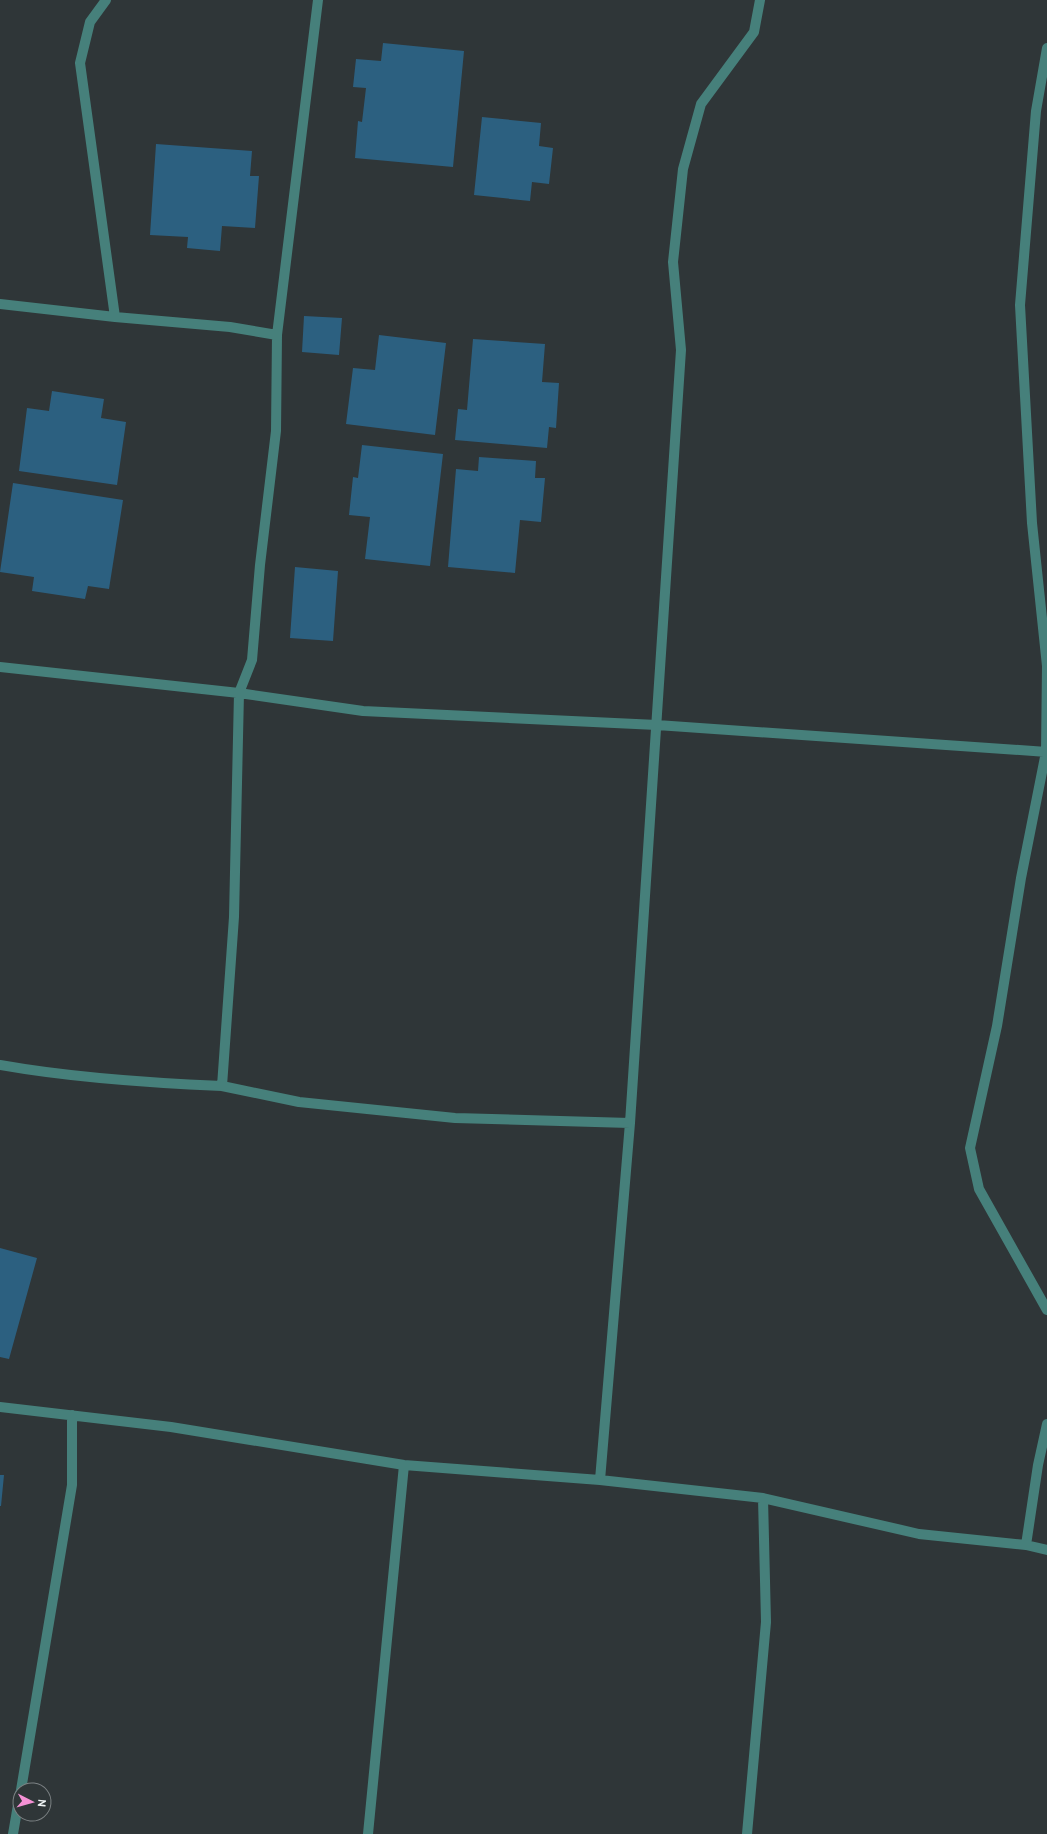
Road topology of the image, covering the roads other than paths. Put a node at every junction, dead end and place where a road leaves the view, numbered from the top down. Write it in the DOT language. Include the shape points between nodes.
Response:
graph roads {
  1 [pos="106,0"];
  2 [pos="318,0"];
  3 [pos="760,0"];
  4 [pos="1047,48"];
  5 [pos="0,304"];
  6 [pos="115,317"];
  7 [pos="277,336"];
  8 [pos="0,667"];
  9 [pos="239,693"];
  10 [pos="657,725"];
  11 [pos="1046,752"];
  12 [pos="0,1065"];
  13 [pos="222,1086"];
  14 [pos="630,1123"];
  15 [pos="1047,1310"];
  16 [pos="0,1407"];
  17 [pos="72,1415"];
  18 [pos="1047,1424"];
  19 [pos="404,1465"];
  20 [pos="600,1480"];
  21 [pos="763,1498"];
  22 [pos="1026,1546"];
  23 [pos="1047,1550"];
  24 [pos="22,1782"];
  25 [pos="15,1822"];
  26 [pos="13,1834"];
  27 [pos="368,1834"];
  28 [pos="747,1834"];
  1 -- 6 [label="street" via="90,22 80,63"];
  2 -- 7 [label="street"];
  3 -- 10 [label="street" via="754,32 701,104 683,169 673,262 681,350"];
  4 -- 11 [label="street" via="1036,111 1020,305 1032,523 1047,666"];
  5 -- 6 [label="street"];
  6 -- 7 [label="street" via="230,327"];
  7 -- 9 [label="street" via="276,431 252,660"];
  8 -- 9 [label="street"];
  9 -- 10 [label="street" via="363,711"];
  9 -- 13 [label="street" via="234,917"];
  10 -- 11 [label="street"];
  10 -- 14 [label="street"];
  11 -- 15 [label="street" via="996,1026 970,1148 979,1189"];
  12 -- 13 [label="street" via="32,1071 169,1084"];
  13 -- 14 [label="street" via="299,1102 455,1118"];
  14 -- 20 [label="street"];
  16 -- 17 [label="street"];
  17 -- 19 [label="street" via="171,1427"];
  17 -- 24 [label="street" via="72,1485"];
  18 -- 22 [label="street"];
  19 -- 20 [label="street"];
  19 -- 27 [label="street"];
  20 -- 21 [label="street"];
  21 -- 22 [label="street" via="919,1534"];
  21 -- 28 [label="street" via="766,1622"];
  22 -- 23 [label="street"];
  25 -- 26 [label="street"];
}
